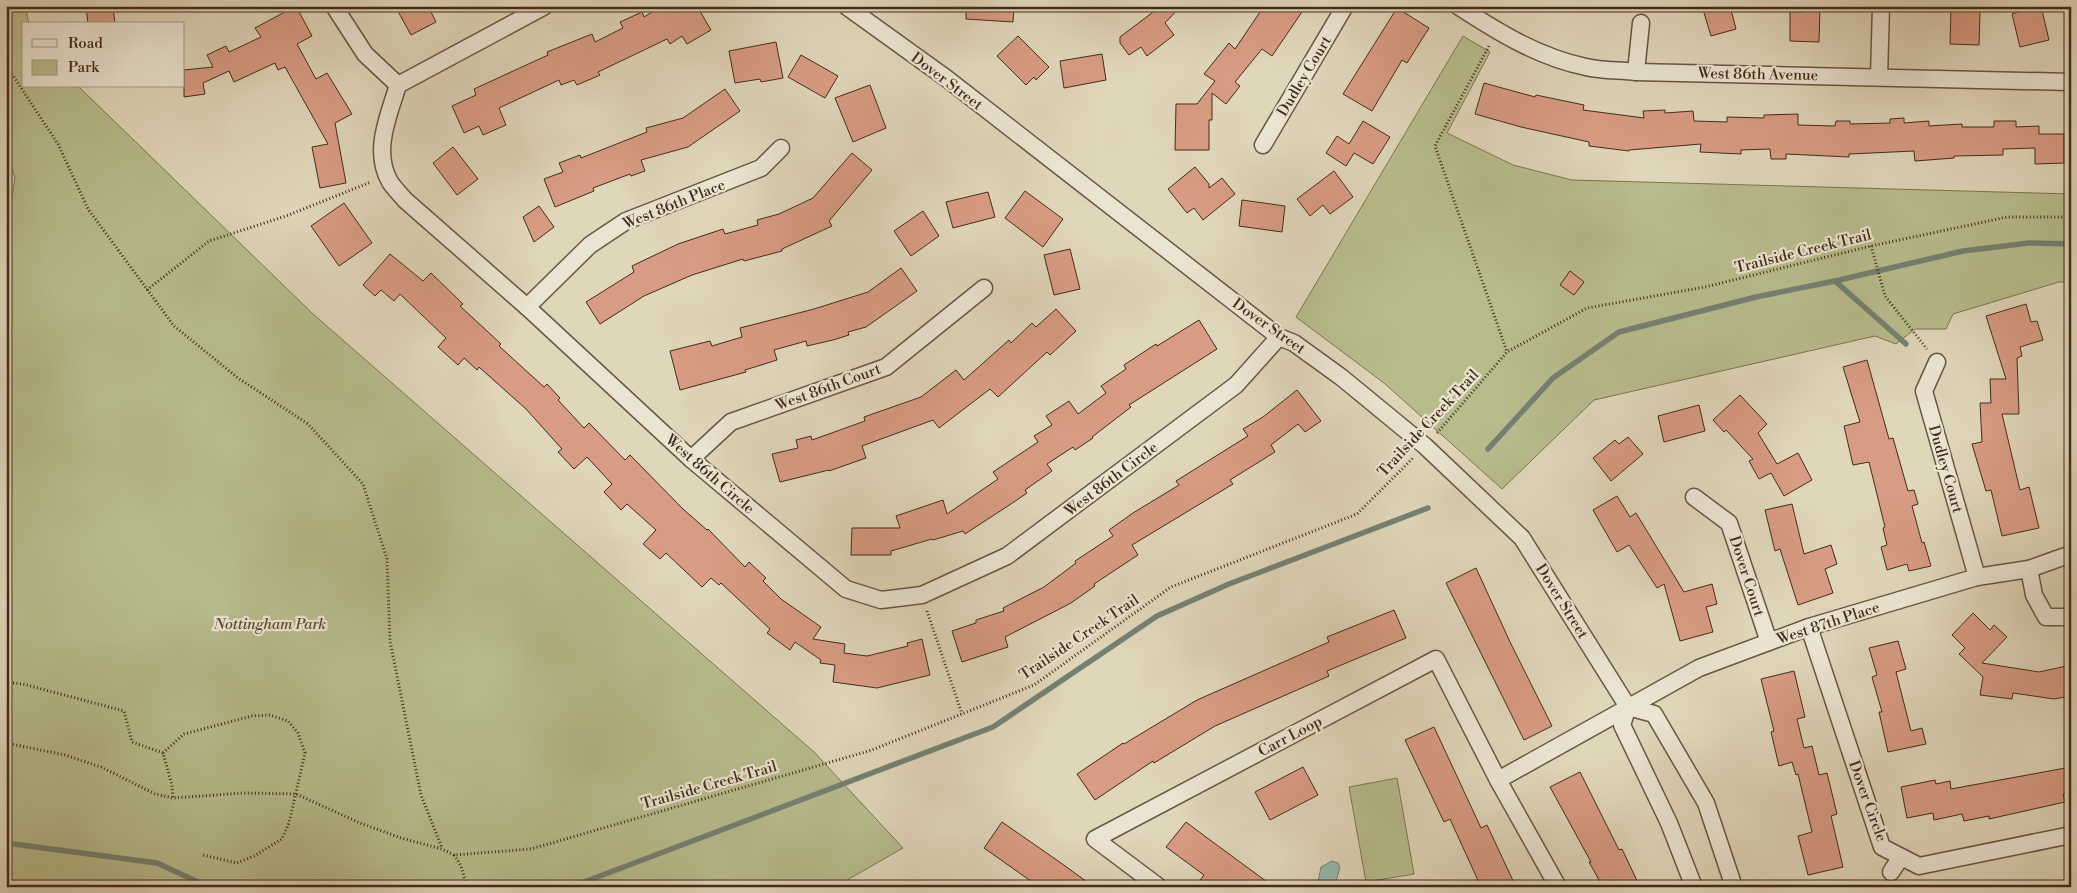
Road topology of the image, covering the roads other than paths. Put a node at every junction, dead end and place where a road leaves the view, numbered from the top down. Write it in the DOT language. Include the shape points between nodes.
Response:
graph roads {
  1 [pos="334,6"];
  2 [pos="545,6"];
  3 [pos="846,6"];
  4 [pos="1344,6"];
  5 [pos="1458,6"];
  6 [pos="1881,6"];
  7 [pos="1641,23"];
  8 [pos="1636,72"];
  9 [pos="1879,77"];
  10 [pos="2071,82"];
  11 [pos="398,85"];
  12 [pos="1263,145"];
  13 [pos="781,148"];
  14 [pos="984,288"];
  15 [pos="527,307"];
  16 [pos="1279,337"];
  17 [pos="1937,362"];
  18 [pos="691,459"];
  19 [pos="1694,497"];
  20 [pos="2071,554"];
  21 [pos="2029,569"];
  22 [pos="1977,577"];
  23 [pos="2071,617"];
  24 [pos="1809,628"];
  25 [pos="1769,642"];
  26 [pos="1632,705"];
  27 [pos="1498,780"];
  28 [pos="2071,835"];
  29 [pos="1901,857"];
  30 [pos="1891,872"];
  31 [pos="1159,887"];
  32 [pos="1558,887"];
  33 [pos="1694,887"];
  34 [pos="1734,887"];
  1 -- 11 [label="street" via="364,54"];
  2 -- 11 [label="street"];
  3 -- 16 [label="street, Dover Street" via="946,78"];
  4 -- 12 [label="street, Dudley Court"];
  5 -- 8 [label="street, West 86th Avenue" via="1535,52 1587,67"];
  6 -- 9 [label="street"];
  7 -- 8 [label="street"];
  8 -- 9 [label="street, West 86th Avenue"];
  9 -- 10 [label="street, West 86th Avenue"];
  11 -- 15 [label="street, West 86th Circle" via="382,136 382,159 390,181 405,200"];
  13 -- 15 [label="street, West 86th Place" via="761,168 626,221 590,245"];
  14 -- 18 [label="street, West 86th Court" via="886,367 730,422"];
  15 -- 18 [label="street, West 86th Circle"];
  16 -- 18 [label="street, West 86th Circle" via="1236,385 1007,556 922,595 880,600 846,589"];
  16 -- 26 [label="street, Dover Street" via="1294,343 1341,377 1425,446 1522,538"];
  17 -- 22 [label="street, Dudley Court" via="1924,391"];
  19 -- 25 [label="street, Dover Court" via="1729,523"];
  20 -- 21 [label="street, West 87th Place"];
  21 -- 22 [label="street, West 87th Place"];
  21 -- 23 [label="street" via="2034,595 2046,618"];
  22 -- 24 [label="street, West 87th Place"];
  24 -- 25 [label="street, West 87th Place"];
  24 -- 29 [label="street, Dover Circle" via="1882,847"];
  25 -- 26 [label="street, West 87th Place" via="1699,668"];
  26 -- 27 [label="street"];
  26 -- 33 [label="street" via="1622,725 1669,823"];
  26 -- 34 [label="street" via="1654,714 1706,803"];
  27 -- 31 [label="street, Carr Loop" via="1436,659 1095,839"];
  27 -- 32 [label="street, Carr Loop"];
  28 -- 29 [label="street, Dover Circle" via="1919,866"];
  29 -- 30 [label="street"];
}
